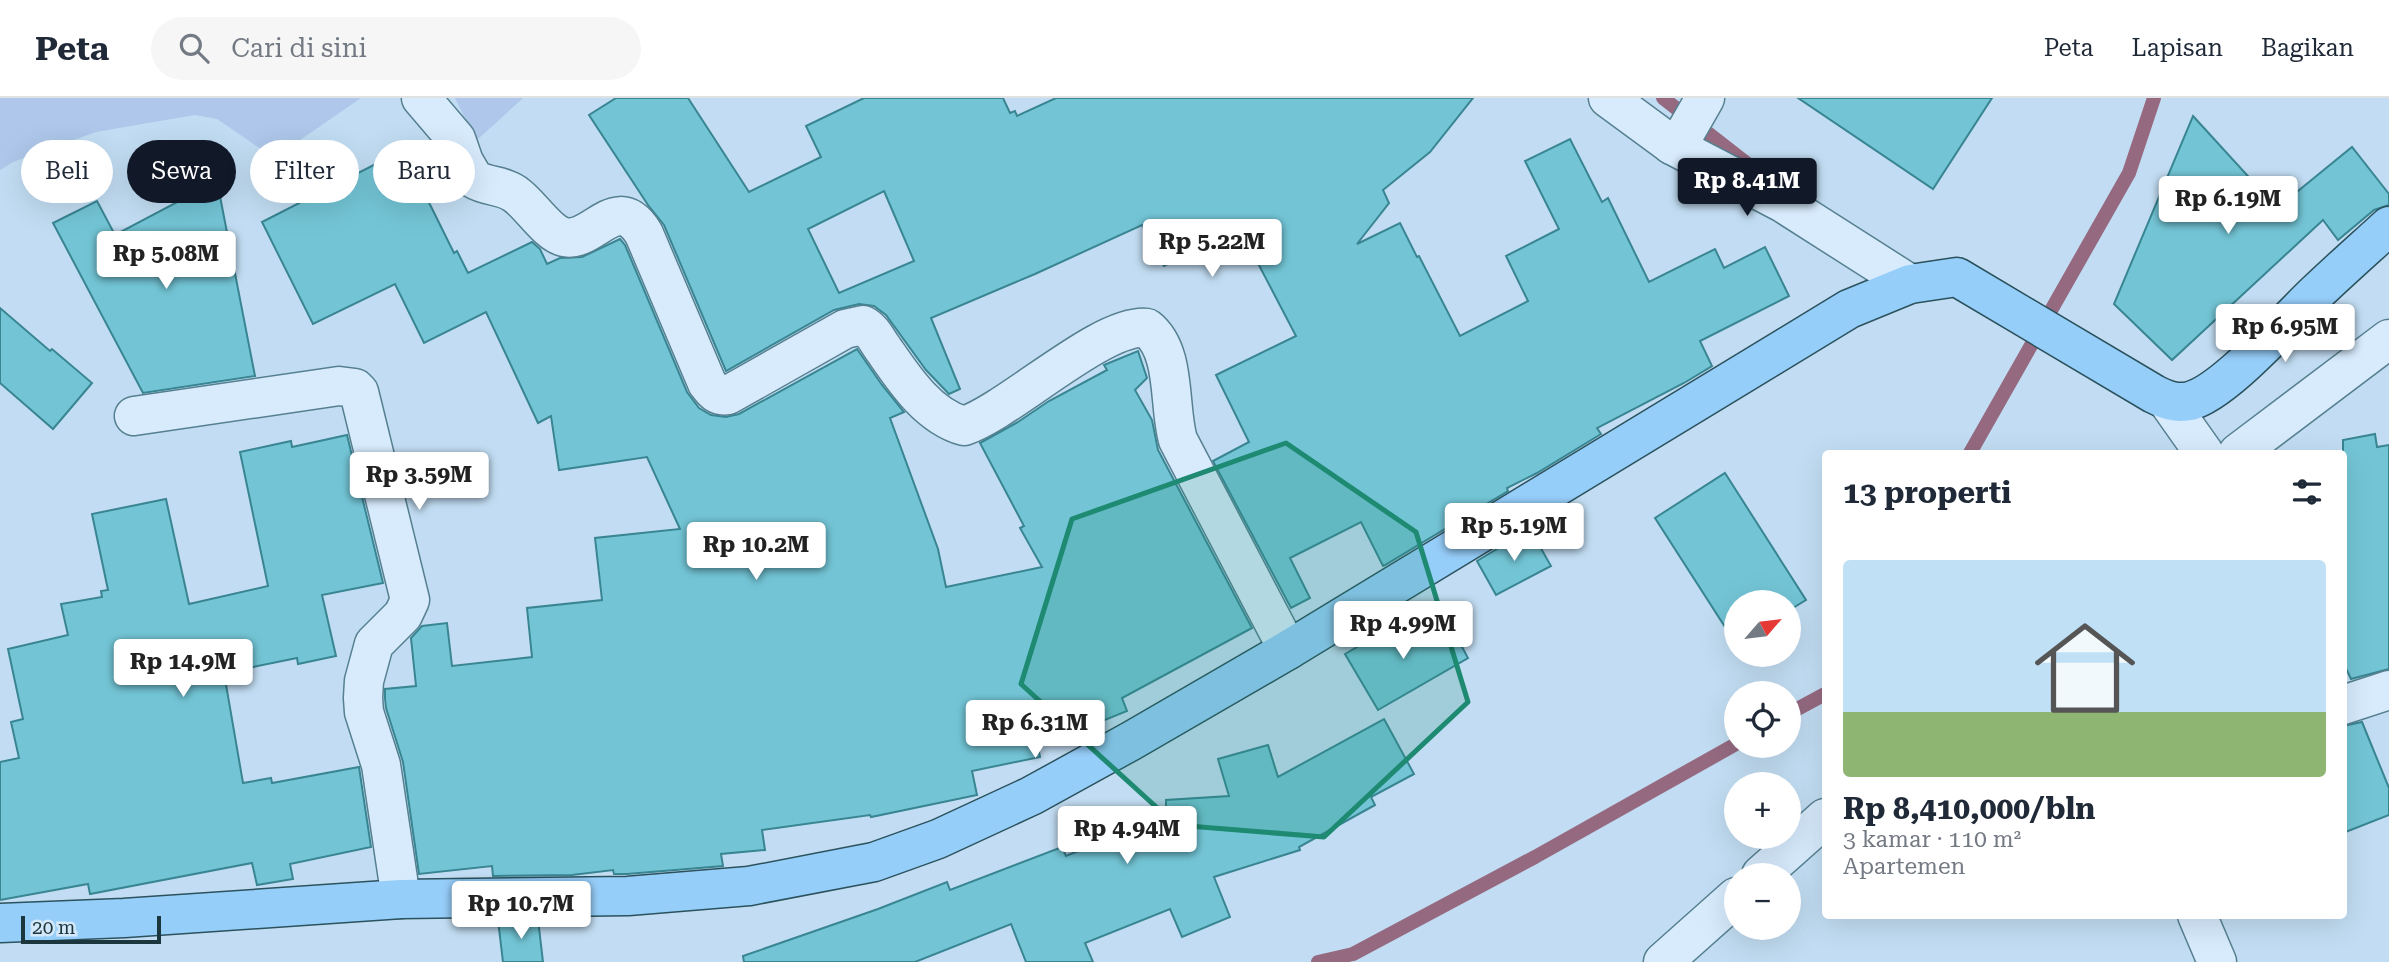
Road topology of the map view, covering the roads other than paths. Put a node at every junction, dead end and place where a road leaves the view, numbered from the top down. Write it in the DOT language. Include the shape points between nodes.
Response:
graph roads {
  1 [pos="421,98"];
  2 [pos="1608,98"];
  3 [pos="1705,98"];
  4 [pos="1678,139"];
  5 [pos="2389,226"];
  6 [pos="1910,284"];
  7 [pos="2389,339"];
  8 [pos="2161,398"];
  9 [pos="134,416"];
  10 [pos="2202,450"];
  11 [pos="2242,450"];
  12 [pos="1288,650"];
  13 [pos="2389,690"];
  14 [pos="2347,704"];
  15 [pos="1822,821"];
  16 [pos="1774,863"];
  17 [pos="401,899"];
  18 [pos="1724,908"];
  19 [pos="2199,919"];
  20 [pos="0,923"];
  21 [pos="1663,962"];
  22 [pos="2217,962"];
  1 -- 12 [label="street" via="456,139 474,179 517,195 561,237 573,237 621,216 637,222 707,383 723,396 845,329 863,325 933,410 955,424 966,425 1094,346 1131,329 1147,328 1166,355 1178,440"];
  2 -- 4 [label="street"];
  3 -- 4 [label="street"];
  4 -- 6 [label="street"];
  5 -- 8 [label="main road" via="2228,379 2189,401"];
  6 -- 8 [label="main road" via="1957,277"];
  6 -- 12 [label="main road" via="1849,309"];
  7 -- 11 [label="street"];
  8 -- 10 [label="street"];
  9 -- 17 [label="street" via="339,386 359,392 410,600 373,645 363,698 381,765"];
  12 -- 17 [label="main road" via="1031,796 938,839 874,862 749,886 628,896"];
  13 -- 14 [label="street"];
  15 -- 16 [label="street"];
  17 -- 20 [label="main road"];
  18 -- 21 [label="street"];
  19 -- 22 [label="street"];
}
